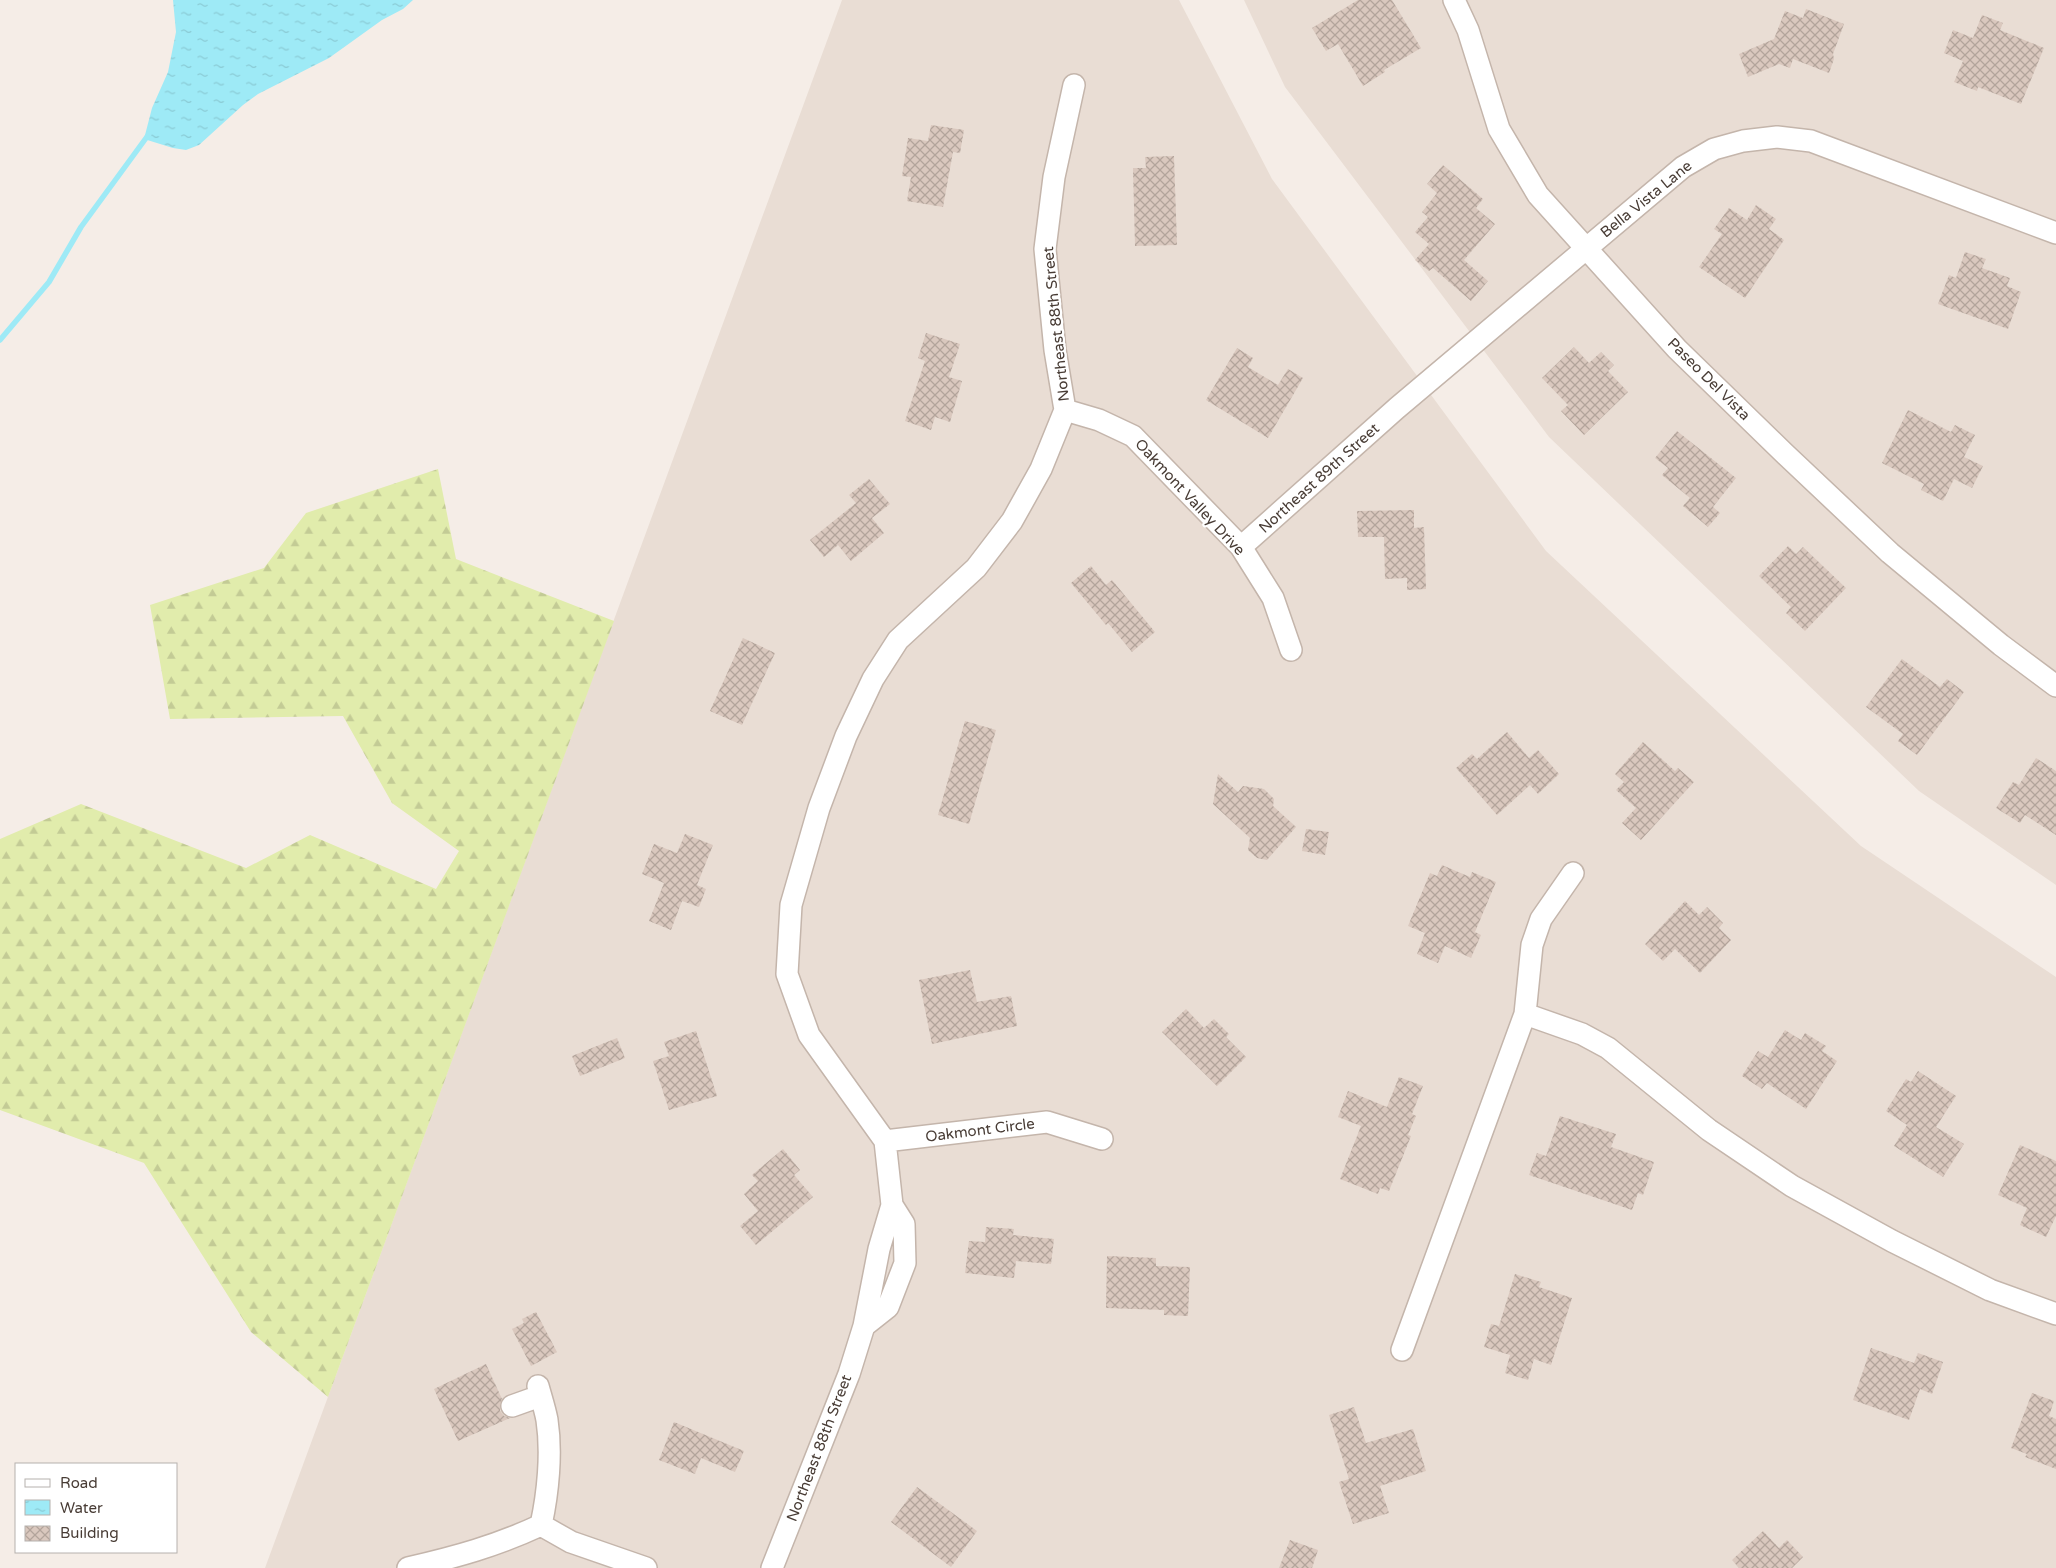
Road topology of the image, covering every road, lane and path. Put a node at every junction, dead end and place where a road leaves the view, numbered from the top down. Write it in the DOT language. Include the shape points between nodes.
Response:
graph roads {
  1 [pos="1454,0"];
  2 [pos="1074,85"];
  3 [pos="2056,233"];
  4 [pos="1586,248"];
  5 [pos="1397,408"];
  6 [pos="1065,410"];
  7 [pos="1241,547"];
  8 [pos="1291,650"];
  9 [pos="2056,686"];
  10 [pos="1572,873"];
  11 [pos="1525,1014"];
  12 [pos="1102,1139"];
  13 [pos="885,1141"];
  14 [pos="2056,1314"];
  15 [pos="1402,1350"];
  16 [pos="512,1406"];
  17 [pos="541,1525"];
  18 [pos="408,1568"];
  19 [pos="646,1568"];
  20 [pos="772,1568"];
  1 -- 4 [label="street, Paseo Del Vista" via="1468,30 1499,129 1538,195"];
  2 -- 6 [label="street, Northeast 88th Street" via="1054,177 1045,250"];
  3 -- 4 [label="street, Bella Vista Lane" via="1845,152 1812,141 1777,137 1743,141 1714,150 1684,167"];
  4 -- 5 [label="street, Bella Vista Lane"];
  4 -- 9 [label="street, Paseo Del Vista" via="1677,349 1876,539 2001,645"];
  5 -- 7 [label="street, Northeast 89th Street"];
  6 -- 7 [label="street, Oakmont Valley Drive" via="1099,420 1133,436"];
  6 -- 13 [label="street, Northeast 88th Street" via="1041,469 1012,521 976,568 898,640 873,679 846,736 819,808 791,905 787,974 809,1035"];
  7 -- 8 [label="street, Oakmont Valley Drive" via="1273,598"];
  10 -- 11 [label="street" via="1541,919 1532,945"];
  11 -- 14 [label="street" via="1582,1034 1608,1048 1709,1130 1792,1186 1990,1290"];
  11 -- 15 [label="street"];
  12 -- 13 [label="street, Oakmont Circle" via="1047,1122"];
  13 -- 20 [label="street, Northeast 88th Street" via="892,1205 904,1224 905,1263 888,1307 864,1326"];
  16 -- 17 [label="street" via="539,1391 547,1420 548,1464"];
  17 -- 18 [label="street" via="460,1556"];
  17 -- 19 [label="street" via="571,1542"];
}
